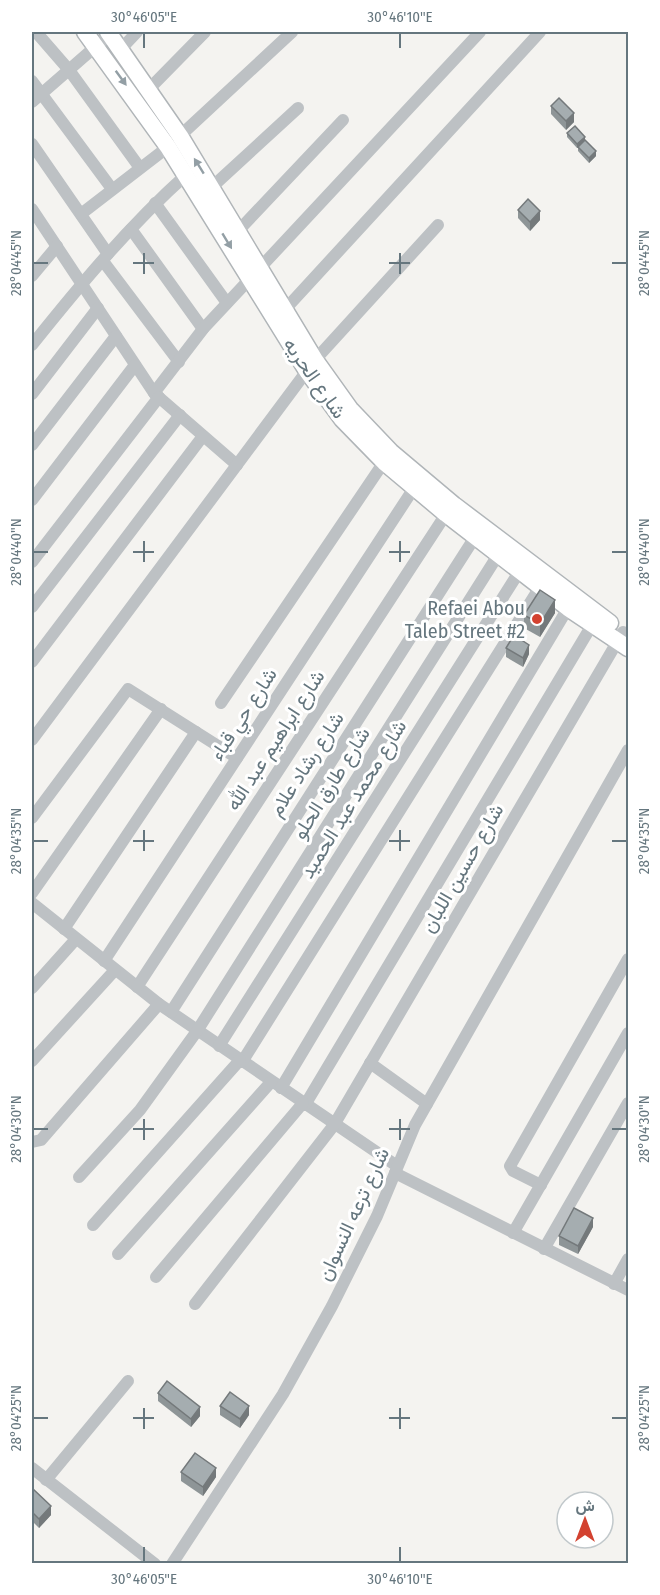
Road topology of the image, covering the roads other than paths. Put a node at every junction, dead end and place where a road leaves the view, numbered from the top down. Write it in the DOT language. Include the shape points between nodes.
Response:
graph roads {
  1 [pos="36,32"];
  2 [pos="86,32"];
  3 [pos="137,32"];
  4 [pos="205,32"];
  5 [pos="292,32"];
  6 [pos="480,32"];
  7 [pos="540,32"];
  8 [pos="109,33"];
  9 [pos="97,46"];
  10 [pos="121,49"];
  11 [pos="69,70"];
  12 [pos="32,81"];
  13 [pos="149,89"];
  14 [pos="42,93"];
  15 [pos="32,102"];
  16 [pos="298,108"];
  17 [pos="344,120"];
  18 [pos="174,141"];
  19 [pos="32,144"];
  20 [pos="140,168"];
  21 [pos="187,174"];
  22 [pos="212,186"];
  23 [pos="112,189"];
  24 [pos="155,203"];
  25 [pos="32,209"];
  26 [pos="81,214"];
  27 [pos="438,225"];
  28 [pos="131,229"];
  29 [pos="238,230"];
  30 [pos="57,246"];
  31 [pos="106,257"];
  32 [pos="255,273"];
  33 [pos="32,276"];
  34 [pos="81,284"];
  35 [pos="227,303"];
  36 [pos="98,308"];
  37 [pos="281,314"];
  38 [pos="203,329"];
  39 [pos="116,336"];
  40 [pos="32,345"];
  41 [pos="179,362"];
  42 [pos="135,365"];
  43 [pos="311,365"];
  44 [pos="32,394"];
  45 [pos="157,395"];
  46 [pos="180,415"];
  47 [pos="203,436"];
  48 [pos="32,445"];
  49 [pos="387,457"];
  50 [pos="237,465"];
  51 [pos="414,488"];
  52 [pos="32,500"];
  53 [pos="446,514"];
  54 [pos="475,537"];
  55 [pos="498,555"];
  56 [pos="32,562"];
  57 [pos="519,572"];
  58 [pos="540,588"];
  59 [pos="32,607"];
  60 [pos="568,608"];
  61 [pos="592,625"];
  62 [pos="624,639"];
  63 [pos="32,662"];
  64 [pos="221,703"];
  65 [pos="161,709"];
  66 [pos="196,732"];
  67 [pos="32,740"];
  68 [pos="628,750"];
  69 [pos="237,758"];
  70 [pos="32,818"];
  71 [pos="32,894"];
  72 [pos="32,903"];
  73 [pos="64,929"];
  74 [pos="76,939"];
  75 [pos="628,959"];
  76 [pos="104,961"];
  77 [pos="115,970"];
  78 [pos="137,987"];
  79 [pos="32,988"];
  80 [pos="159,1004"];
  81 [pos="171,1012"];
  82 [pos="197,1031"];
  83 [pos="628,1032"];
  84 [pos="219,1046"];
  85 [pos="32,1060"];
  86 [pos="241,1061"];
  87 [pos="370,1063"];
  88 [pos="276,1085"];
  89 [pos="628,1103"];
  90 [pos="304,1104"];
  91 [pos="427,1104"];
  92 [pos="334,1125"];
  93 [pos="32,1142"];
  94 [pos="396,1170"];
  95 [pos="80,1177"];
  96 [pos="541,1185"];
  97 [pos="93,1225"];
  98 [pos="513,1233"];
  99 [pos="544,1249"];
  100 [pos="118,1254"];
  101 [pos="628,1258"];
  102 [pos="156,1277"];
  103 [pos="614,1284"];
  104 [pos="628,1290"];
  105 [pos="195,1304"];
  106 [pos="128,1381"];
  107 [pos="32,1468"];
  108 [pos="46,1480"];
  109 [pos="155,1563"];
  110 [pos="172,1563"];
  1 -- 11 [label="street"];
  2 -- 9 [label="main road, شارع الحريه"];
  3 -- 10 [label="street"];
  4 -- 13 [label="street"];
  5 -- 18 [label="street"];
  6 -- 32 [label="street"];
  7 -- 37 [label="street"];
  8 -- 9 [label="street"];
  8 -- 10 [label="main road, شارع الحريه"];
  9 -- 11 [label="street"];
  9 -- 18 [label="main road, شارع الحريه, one-way"];
  10 -- 13 [label="main road, شارع الحريه"];
  11 -- 14 [label="street"];
  11 -- 20 [label="street"];
  12 -- 14 [label="street"];
  13 -- 18 [label="main road, شارع الحريه"];
  14 -- 15 [label="street"];
  14 -- 23 [label="street"];
  16 -- 22 [label="street"];
  17 -- 29 [label="street"];
  18 -- 20 [label="street"];
  18 -- 21 [label="main road, شارع الحريه"];
  22 -- 18 [label="main road, شارع الحريه, one-way"];
  19 -- 26 [label="street"];
  20 -- 23 [label="street"];
  21 -- 24 [label="street"];
  21 -- 32 [label="main road, شارع الحريه, one-way"];
  22 -- 29 [label="main road, شارع الحريه"];
  23 -- 26 [label="street"];
  24 -- 28 [label="street"];
  24 -- 35 [label="street"];
  25 -- 30 [label="street"];
  26 -- 31 [label="street"];
  27 -- 43 [label="street"];
  28 -- 31 [label="street"];
  28 -- 38 [label="street"];
  29 -- 32 [label="main road, شارع الحريه"];
  30 -- 33 [label="street"];
  30 -- 34 [label="street"];
  31 -- 34 [label="street"];
  31 -- 41 [label="street"];
  32 -- 35 [label="street"];
  32 -- 37 [label="main road, شارع الحريه"];
  34 -- 36 [label="street"];
  34 -- 40 [label="street"];
  35 -- 38 [label="street"];
  36 -- 39 [label="street"];
  36 -- 44 [label="street"];
  37 -- 43 [label="main road, شارع الحريه"];
  38 -- 41 [label="street"];
  39 -- 42 [label="street"];
  39 -- 48 [label="street"];
  41 -- 45 [label="street"];
  42 -- 45 [label="street"];
  42 -- 52 [label="street"];
  43 -- 49 [label="main road, شارع الحريه"];
  43 -- 50 [label="street"];
  45 -- 46 [label="street"];
  45 -- 56 [label="street"];
  46 -- 47 [label="street"];
  46 -- 59 [label="street"];
  47 -- 50 [label="street"];
  47 -- 63 [label="street"];
  49 -- 51 [label="main road, شارع الحريه"];
  49 -- 62 [label="main road, شارع الحريه"];
  49 -- 64 [label="street"];
  50 -- 67 [label="street"];
  51 -- 53 [label="main road, شارع الحريه"];
  51 -- 69 [label="street, شارع حي قباء"];
  53 -- 54 [label="main road, شارع الحريه"];
  53 -- 78 [label="street, شارع ابراهيم عبد الله"];
  54 -- 55 [label="main road, شارع الحريه"];
  54 -- 81 [label="street, شارع رشاد علام"];
  55 -- 57 [label="main road, شارع الحريه"];
  55 -- 82 [label="street, شارع طارق الحلو"];
  57 -- 58 [label="main road, شارع الحريه"];
  57 -- 84 [label="street, شارع محمد عبد الحميد"];
  58 -- 60 [label="main road, شارع الحريه"];
  58 -- 86 [label="street"];
  60 -- 61 [label="main road, شارع الحريه"];
  60 -- 88 [label="street"];
  61 -- 62 [label="main road, شارع الحريه"];
  61 -- 90 [label="street"];
  62 -- 87 [label="street, شارع حسين اللبان"];
  65 -- 66 [label="street"];
  65 -- 70 [label="street" via="131,689 124,692"];
  65 -- 71 [label="street"];
  66 -- 69 [label="street"];
  66 -- 73 [label="street"];
  68 -- 91 [label="street, شارع ترعه النسوان"];
  69 -- 76 [label="street, شارع حي قباء"];
  72 -- 73 [label="street"];
  73 -- 74 [label="street"];
  74 -- 76 [label="street"];
  74 -- 79 [label="street"];
  75 -- 96 [label="street" via="510,1166"];
  76 -- 77 [label="street"];
  77 -- 78 [label="street"];
  77 -- 85 [label="street"];
  78 -- 80 [label="street"];
  80 -- 81 [label="street"];
  80 -- 93 [label="street" via="42,1140"];
  81 -- 82 [label="street"];
  82 -- 84 [label="street"];
  82 -- 95 [label="street, شارع طارق الحلو" via="140,1110"];
  83 -- 96 [label="street"];
  84 -- 86 [label="street"];
  86 -- 88 [label="street"];
  86 -- 97 [label="street"];
  87 -- 91 [label="street"];
  87 -- 92 [label="street, شارع حسين اللبان"];
  88 -- 90 [label="street"];
  88 -- 100 [label="street"];
  89 -- 99 [label="street"];
  90 -- 92 [label="street"];
  90 -- 102 [label="street"];
  91 -- 94 [label="street, شارع ترعه النسوان"];
  92 -- 94 [label="street"];
  92 -- 105 [label="street, شارع حسين اللبان"];
  94 -- 98 [label="street"];
  94 -- 110 [label="street, شارع ترعه النسوان" via="377,1216 288,1384"];
  96 -- 98 [label="street"];
  98 -- 99 [label="street"];
  99 -- 103 [label="street"];
  101 -- 103 [label="street"];
  103 -- 104 [label="street"];
  106 -- 108 [label="street"];
  107 -- 108 [label="street"];
  108 -- 109 [label="street"];
}
